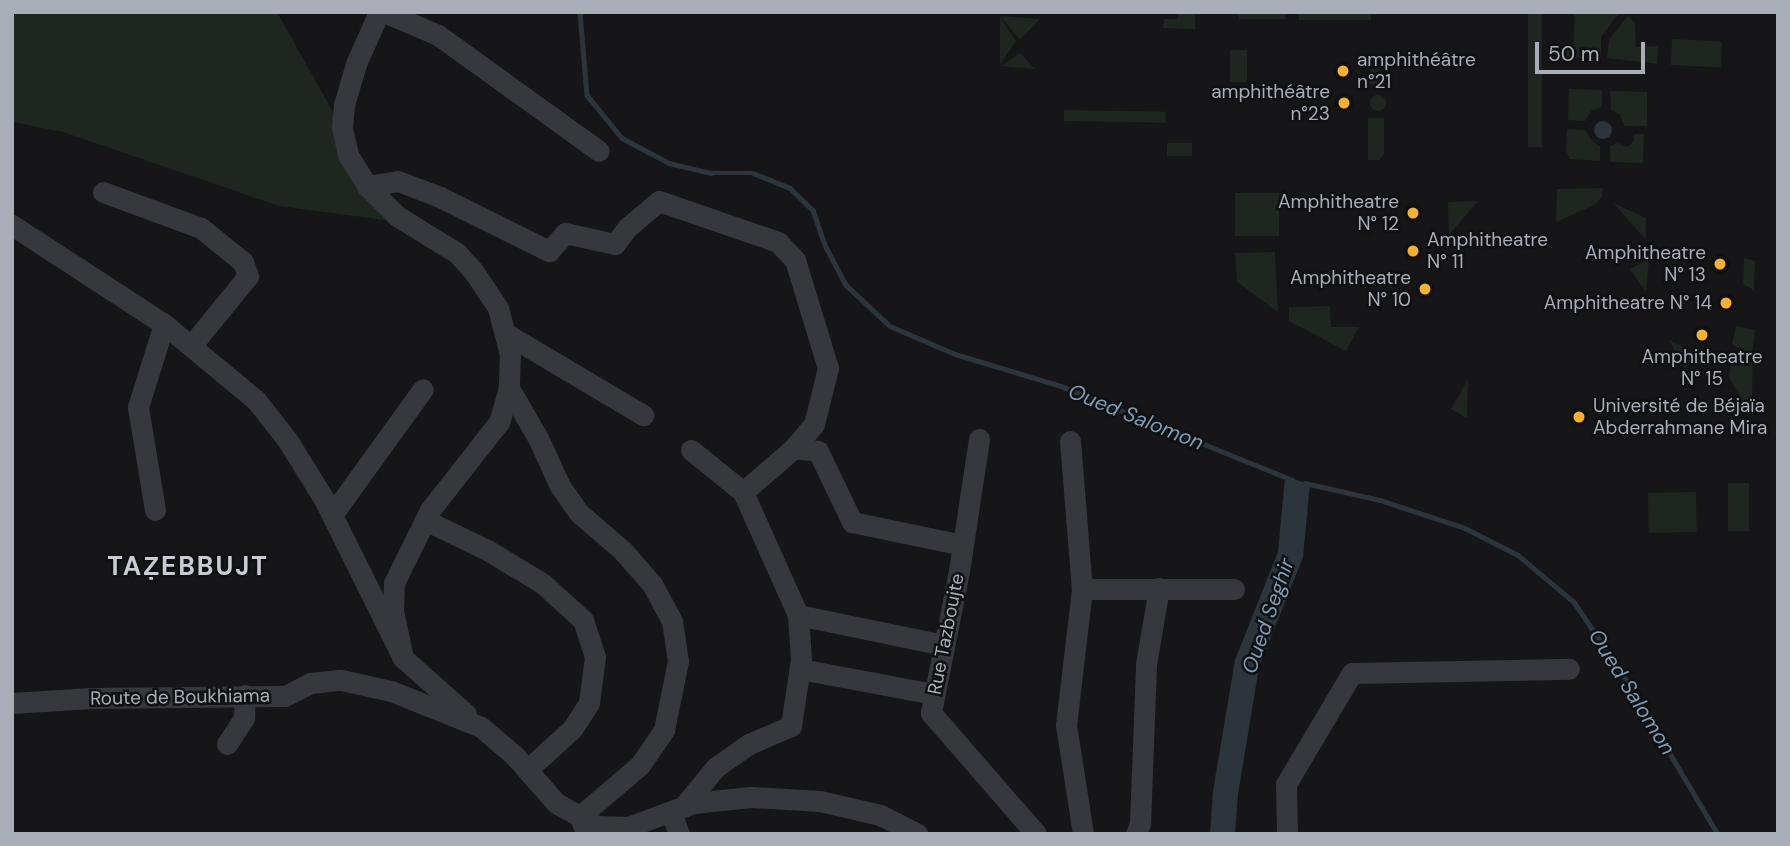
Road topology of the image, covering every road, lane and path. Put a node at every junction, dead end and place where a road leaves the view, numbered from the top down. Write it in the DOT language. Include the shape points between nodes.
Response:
graph roads {
  1 [pos="381,12"];
  2 [pos="599,151"];
  3 [pos="367,186"];
  4 [pos="103,192"];
  5 [pos="12,225"];
  6 [pos="164,324"];
  7 [pos="505,333"];
  8 [pos="191,346"];
  9 [pos="509,388"];
  10 [pos="423,389"];
  11 [pos="643,415"];
  12 [pos="814,425"];
  13 [pos="979,439"];
  14 [pos="1070,441"];
  15 [pos="794,448"];
  16 [pos="691,450"];
  17 [pos="818,451"];
  18 [pos="743,492"];
  19 [pos="155,510"];
  20 [pos="332,515"];
  21 [pos="425,520"];
  22 [pos="963,545"];
  23 [pos="1159,587"];
  24 [pos="1082,589"];
  25 [pos="1234,589"];
  26 [pos="798,615"];
  27 [pos="944,645"];
  28 [pos="403,658"];
  29 [pos="800,669"];
  30 [pos="1569,669"];
  31 [pos="934,694"];
  32 [pos="246,695"];
  33 [pos="12,703"];
  34 [pos="481,727"];
  35 [pos="227,744"];
  36 [pos="527,770"];
  37 [pos="677,809"];
  38 [pos="875,824"];
  39 [pos="583,825"];
  40 [pos="679,834"];
  41 [pos="918,834"];
  42 [pos="1036,834"];
  43 [pos="1083,834"];
  44 [pos="1136,834"];
  45 [pos="1287,834"];
  1 -- 2 [label="street" via="438,35"];
  1 -- 3 [label="street" via="356,64 342,128 348,155"];
  3 -- 7 [label="street" via="397,216 457,253 498,308"];
  3 -- 12 [label="street" via="398,181 549,251 565,233 615,244 659,201 778,242 796,260 828,368"];
  4 -- 8 [label="street" via="201,228 243,262 248,276"];
  5 -- 6 [label="street"];
  6 -- 8 [label="street"];
  6 -- 19 [label="street" via="138,407"];
  7 -- 9 [label="street"];
  7 -- 11 [label="street"];
  8 -- 20 [label="street" via="256,400 288,441"];
  9 -- 21 [label="street" via="499,422"];
  9 -- 39 [label="street" via="559,486 579,513 652,584 672,621 678,661 664,730 640,765"];
  10 -- 20 [label="street"];
  12 -- 15 [label="street"];
  12 -- 17 [label="street"];
  13 -- 22 [label="street, Rue Tazboujte"];
  14 -- 24 [label="street"];
  15 -- 17 [label="street"];
  15 -- 18 [label="street"];
  16 -- 18 [label="street"];
  17 -- 22 [label="street" via="852,522"];
  18 -- 26 [label="street"];
  20 -- 28 [label="street"];
  21 -- 28 [label="street" via="394,583 393,611"];
  21 -- 36 [label="street" via="542,583 583,620 595,657 589,703 572,729"];
  22 -- 27 [label="street, Rue Tazboujte"];
  23 -- 24 [label="street"];
  23 -- 25 [label="street"];
  23 -- 44 [label="street" via="1146,664"];
  24 -- 43 [label="street" via="1066,724"];
  26 -- 27 [label="street"];
  26 -- 29 [label="street"];
  27 -- 31 [label="street, Rue Tazboujte"];
  28 -- 34 [label="street"];
  29 -- 31 [label="street"];
  29 -- 37 [label="street" via="791,726 748,744 716,767"];
  30 -- 45 [label="street" via="1352,673 1286,784"];
  31 -- 42 [label="street, Rue Tazboujte" via="931,713"];
  32 -- 33 [label="street, Route de Boukhiama"];
  32 -- 34 [label="street, Route de Boukhiama" via="285,696 310,683 341,680 391,691"];
  32 -- 35 [label="street" via="244,718"];
  34 -- 36 [label="street, Route de Boukhiama"];
  36 -- 39 [label="street, Route de Boukhiama"];
  37 -- 38 [label="street, Route de Boukhiama" via="751,797 820,801"];
  37 -- 39 [label="street, Route de Boukhiama" via="628,827"];
  37 -- 40 [label="street"];
  38 -- 41 [label="street, Route de Boukhiama"];
}
